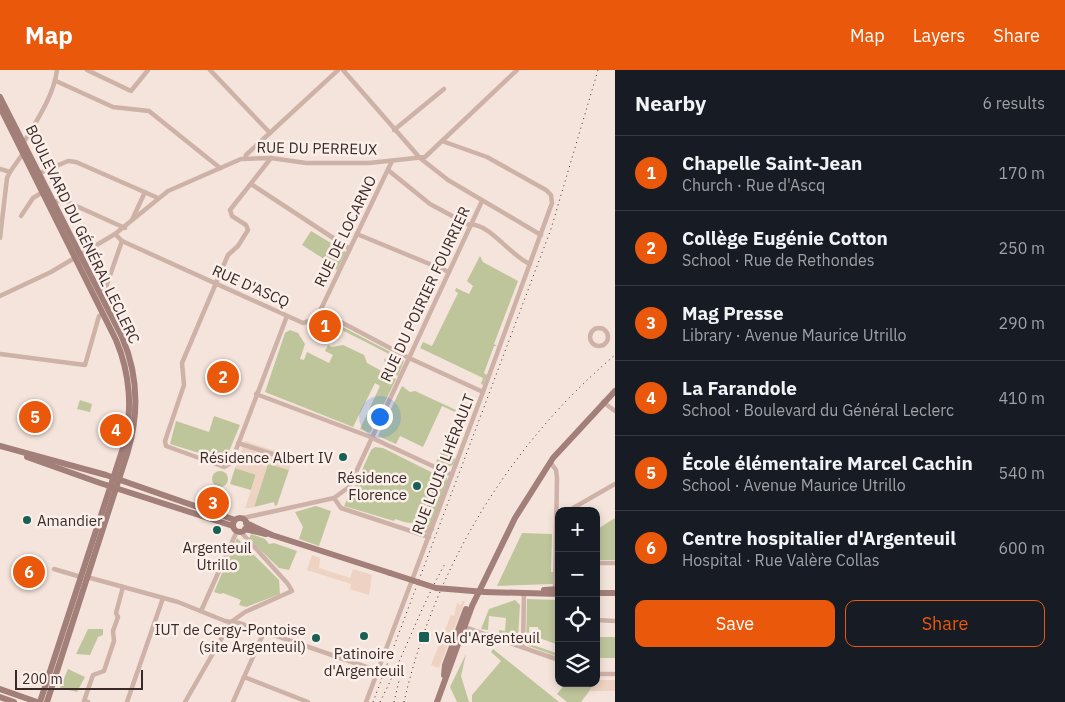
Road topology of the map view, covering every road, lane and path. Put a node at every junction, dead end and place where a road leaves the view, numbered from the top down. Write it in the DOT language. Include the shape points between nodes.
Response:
graph roads {
  1 [pos="57,70"];
  2 [pos="87,70"];
  3 [pos="148,70"];
  4 [pos="210,70"];
  5 [pos="338,70"];
  6 [pos="343,70"];
  7 [pos="517,70"];
  8 [pos="56,81"];
  9 [pos="444,88"];
  10 [pos="0,97"];
  11 [pos="0,107"];
  12 [pos="394,130"];
  13 [pos="270,133"];
  14 [pos="442,141"];
  15 [pos="24,142"];
  16 [pos="24,152"];
  17 [pos="271,158"];
  18 [pos="420,158"];
  19 [pos="245,159"];
  20 [pos="392,161"];
  21 [pos="220,168"];
  22 [pos="0,169"];
  23 [pos="388,170"];
  24 [pos="10,172"];
  25 [pos="40,173"];
  26 [pos="251,184"];
  27 [pos="43,192"];
  28 [pos="145,192"];
  29 [pos="158,198"];
  30 [pos="482,201"];
  31 [pos="54,202"];
  32 [pos="21,216"];
  33 [pos="132,222"];
  34 [pos="471,225"];
  35 [pos="125,228"];
  36 [pos="116,234"];
  37 [pos="357,234"];
  38 [pos="541,235"];
  39 [pos="0,238"];
  40 [pos="122,241"];
  41 [pos="350,249"];
  42 [pos="78,256"];
  43 [pos="530,264"];
  44 [pos="449,272"];
  45 [pos="216,284"];
  46 [pos="99,290"];
  47 [pos="0,296"];
  48 [pos="320,311"];
  49 [pos="103,314"];
  50 [pos="286,316"];
  51 [pos="615,334"];
  52 [pos="608,336"];
  53 [pos="0,354"];
  54 [pos="409,358"];
  55 [pos="615,391"];
  56 [pos="483,392"];
  57 [pos="256,394"];
  58 [pos="603,402"];
  59 [pos="615,411"];
  60 [pos="372,438"];
  61 [pos="238,443"];
  62 [pos="0,447"];
  63 [pos="293,461"];
  64 [pos="551,463"];
  65 [pos="438,468"];
  66 [pos="452,475"];
  67 [pos="116,479"];
  68 [pos="615,484"];
  69 [pos="113,488"];
  70 [pos="334,498"];
  71 [pos="557,507"];
  72 [pos="575,507"];
  73 [pos="240,525"];
  74 [pos="432,529"];
  75 [pos="426,531"];
  76 [pos="429,537"];
  77 [pos="600,563"];
  78 [pos="615,563"];
  79 [pos="54,569"];
  80 [pos="84,577"];
  81 [pos="482,583"];
  82 [pos="123,588"];
  83 [pos="615,589"];
  84 [pos="555,591"];
  85 [pos="555,591"];
  86 [pos="600,591"];
  87 [pos="600,591"];
  88 [pos="485,592"];
  89 [pos="524,593"];
  90 [pos="615,593"];
  91 [pos="163,598"];
  92 [pos="201,611"];
  93 [pos="600,620"];
  94 [pos="615,621"];
  95 [pos="231,622"];
  96 [pos="464,627"];
  97 [pos="264,632"];
  98 [pos="523,647"];
  99 [pos="555,659"];
  100 [pos="378,671"];
  101 [pos="600,674"];
  102 [pos="615,674"];
  103 [pos="244,677"];
  104 [pos="444,680"];
  105 [pos="0,689"];
  106 [pos="0,696"];
  107 [pos="14,702"];
  108 [pos="38,702"];
  109 [pos="47,702"];
  110 [pos="86,702"];
  111 [pos="127,702"];
  112 [pos="185,702"];
  113 [pos="233,702"];
  114 [pos="308,702"];
  115 [pos="366,702"];
  116 [pos="436,702"];
  1 -- 8 [label="street"];
  2 -- 3 [label="street" via="131,91"];
  4 -- 13 [label="street"];
  5 -- 13 [label="street"];
  6 -- 12 [label="street"];
  7 -- 14 [label="street"];
  8 -- 15 [label="street"];
  8 -- 21 [label="street" via="113,107 149,111"];
  9 -- 12 [label="street"];
  10 -- 15 [label="street, BOULEVARD DU GÉNÉRAL LECLERC"];
  11 -- 16 [label="street, BOULEVARD DU GÉNÉRAL LECLERC"];
  12 -- 18 [label="street"];
  13 -- 19 [label="street"];
  14 -- 18 [label="street"];
  14 -- 38 [label="street, RUE LOUIS LHÉRAULT" via="487,157 549,192 552,203"];
  15 -- 25 [label="street, BOULEVARD DU GÉNÉRAL LECLERC"];
  16 -- 24 [label="street"];
  16 -- 27 [label="street, BOULEVARD DU GÉNÉRAL LECLERC"];
  17 -- 19 [label="street, RUE DU PERREUX"];
  17 -- 20 [label="street, RUE DU PERREUX" via="306,163"];
  17 -- 26 [label="street"];
  18 -- 20 [label="street, RUE DU PERREUX"];
  18 -- 30 [label="street"];
  19 -- 21 [label="street, RUE DU PERREUX"];
  20 -- 23 [label="street, RUE DE LOCARNO"];
  21 -- 29 [label="street, RUE DU PERREUX" via="177,186"];
  22 -- 24 [label="street"];
  23 -- 34 [label="street" via="430,204"];
  23 -- 37 [label="street, RUE DE LOCARNO"];
  24 -- 39 [label="street"];
  25 -- 28 [label="street" via="68,161 76,162"];
  25 -- 31 [label="street, BOULEVARD DU GÉNÉRAL LECLERC"];
  26 -- 41 [label="street"];
  26 -- 45 [label="street" via="230,210 232,216 248,230 228,255"];
  27 -- 32 [label="street" via="33,198"];
  27 -- 42 [label="street, BOULEVARD DU GÉNÉRAL LECLERC"];
  28 -- 29 [label="street"];
  28 -- 33 [label="street"];
  29 -- 33 [label="street, RUE DU PERREUX"];
  30 -- 34 [label="street, RUE DU POIRIER FOURRIER"];
  30 -- 38 [label="street"];
  31 -- 35 [label="street" via="63,200"];
  31 -- 42 [label="street, BOULEVARD DU GÉNÉRAL LECLERC"];
  33 -- 35 [label="street, RUE DU PERREUX"];
  34 -- 43 [label="street" via="492,233 508,251"];
  34 -- 44 [label="street, RUE DU POIRIER FOURRIER"];
  35 -- 36 [label="street, RUE DU PERREUX"];
  36 -- 40 [label="street, RUE D'ASCQ"];
  36 -- 42 [label="street, RUE DU PERREUX"];
  37 -- 41 [label="street, RUE DE LOCARNO"];
  37 -- 44 [label="street"];
  38 -- 43 [label="street, RUE LOUIS LHÉRAULT"];
  40 -- 45 [label="street, RUE D'ASCQ"];
  40 -- 46 [label="street" via="106,287"];
  41 -- 48 [label="street, RUE DE LOCARNO"];
  42 -- 46 [label="street, BOULEVARD DU GÉNÉRAL LECLERC"];
  42 -- 47 [label="street, RUE DU PERREUX"];
  42 -- 49 [label="street, BOULEVARD DU GÉNÉRAL LECLERC"];
  43 -- 56 [label="street, RUE LOUIS LHÉRAULT"];
  44 -- 54 [label="street, RUE DU POIRIER FOURRIER"];
  45 -- 50 [label="street, RUE D'ASCQ" via="286,313"];
  45 -- 61 [label="street" via="182,363 184,385 165,444 224,467 231,462"];
  46 -- 67 [label="street, BOULEVARD DU GÉNÉRAL LECLERC" via="124,343 135,386 134,428"];
  48 -- 50 [label="street, RUE D'ASCQ" via="312,320 303,323"];
  48 -- 54 [label="street"];
  49 -- 53 [label="street" via="85,364"];
  49 -- 67 [label="street, BOULEVARD DU GÉNÉRAL LECLERC" via="122,354 129,393 126,437"];
  50 -- 57 [label="street"];
  51 -- 52 [label="street"];
  52 -- 52 [label="street" via="605,330 598,328 592,331 590,338 593,344 600,346 606,343"];
  54 -- 56 [label="street"];
  54 -- 60 [label="street, RUE DU POIRIER FOURRIER"];
  55 -- 58 [label="street"];
  56 -- 66 [label="street, RUE LOUIS LHÉRAULT"];
  57 -- 60 [label="street"];
  57 -- 61 [label="street"];
  58 -- 59 [label="street"];
  58 -- 64 [label="street"];
  60 -- 65 [label="street"];
  60 -- 70 [label="street, RUE DU POIRIER FOURRIER" via="349,487"];
  61 -- 63 [label="street"];
  62 -- 67 [label="street"];
  62 -- 69 [label="street"];
  64 -- 71 [label="street" via="556,470"];
  64 -- 81 [label="street" via="514,518"];
  65 -- 66 [label="street"];
  65 -- 75 [label="street" via="438,482 425,516 414,527"];
  66 -- 74 [label="street, RUE LOUIS LHÉRAULT"];
  67 -- 69 [label="street, BOULEVARD DU GÉNÉRAL LECLERC"];
  67 -- 73 [label="street"];
  68 -- 72 [label="street"];
  69 -- 73 [label="street"];
  69 -- 80 [label="street, BOULEVARD DU GÉNÉRAL LECLERC"];
  70 -- 73 [label="street"];
  70 -- 76 [label="street" via="341,508"];
  73 -- 88 [label="street, bridge" via="436,588"];
  73 -- 92 [label="street"];
  73 -- 95 [label="street" via="292,590 290,594 245,612"];
  74 -- 75 [label="street"];
  74 -- 76 [label="street, RUE LOUIS LHÉRAULT"];
  75 -- 76 [label="street"];
  76 -- 100 [label="street, RUE LOUIS LHÉRAULT"];
  77 -- 78 [label="street"];
  79 -- 80 [label="street"];
  80 -- 82 [label="street"];
  80 -- 108 [label="street, BOULEVARD DU GÉNÉRAL LECLERC"];
  80 -- 109 [label="street, BOULEVARD DU GÉNÉRAL LECLERC"];
  81 -- 96 [label="street"];
  81 -- 104 [label="street" via="465,611 445,665"];
  82 -- 91 [label="street"];
  82 -- 110 [label="street" via="116,613 114,641 104,671 92,675"];
  83 -- 86 [label="street"];
  84 -- 88 [label="street"];
  85 -- 89 [label="street"];
  87 -- 90 [label="street"];
  88 -- 89 [label="street"];
  89 -- 98 [label="street"];
  91 -- 92 [label="street"];
  91 -- 111 [label="street"];
  92 -- 95 [label="street"];
  93 -- 94 [label="street"];
  95 -- 97 [label="street"];
  95 -- 112 [label="street"];
  96 -- 98 [label="street"];
  96 -- 104 [label="street"];
  97 -- 100 [label="street"];
  97 -- 103 [label="street"];
  98 -- 99 [label="street"];
  100 -- 115 [label="street, RUE LOUIS LHÉRAULT"];
  101 -- 102 [label="street"];
  103 -- 113 [label="street"];
  103 -- 114 [label="street"];
  104 -- 116 [label="street"];
  105 -- 108 [label="street"];
  106 -- 107 [label="street"];
}
